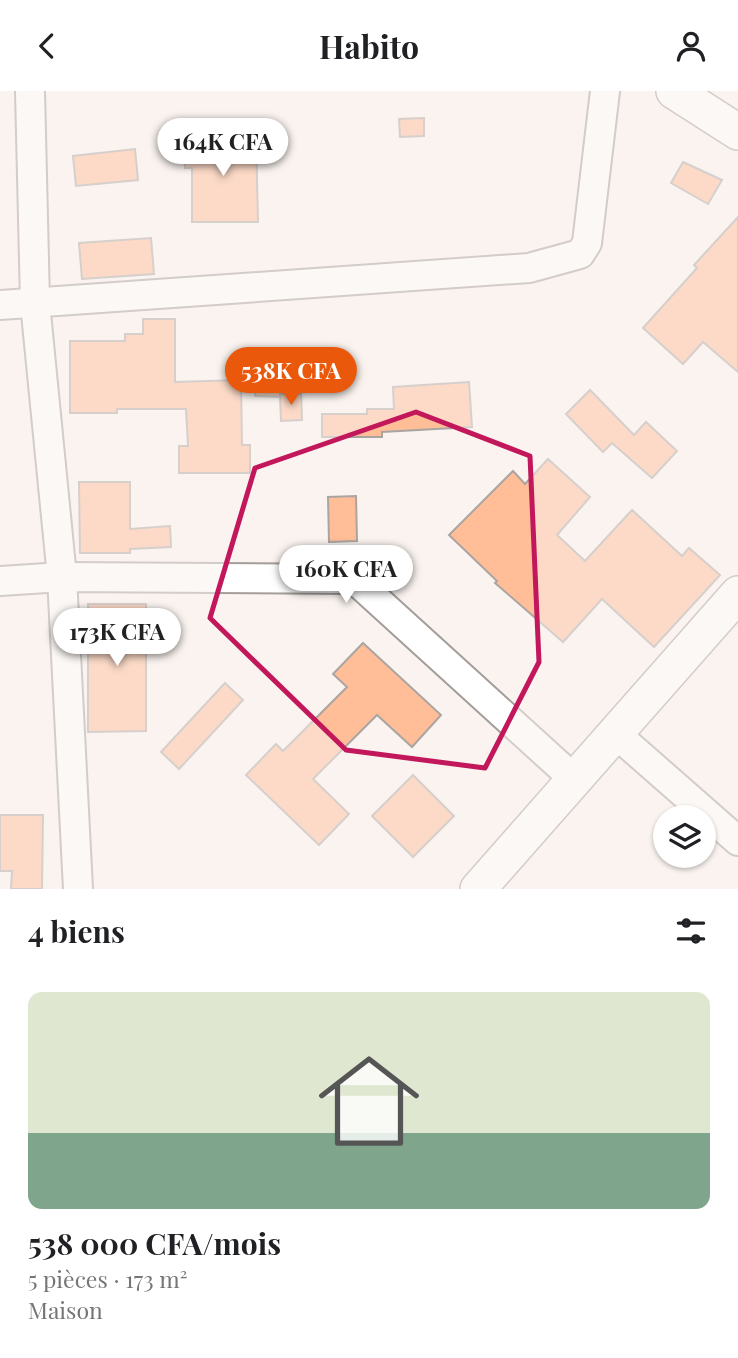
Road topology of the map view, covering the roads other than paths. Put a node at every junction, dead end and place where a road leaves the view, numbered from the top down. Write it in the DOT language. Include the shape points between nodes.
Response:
graph roads {
  1 [pos="30,91"];
  2 [pos="605,91"];
  3 [pos="674,91"];
  4 [pos="738,132"];
  5 [pos="35,303"];
  6 [pos="0,305"];
  7 [pos="62,577"];
  8 [pos="0,581"];
  9 [pos="738,594"];
  10 [pos="617,734"];
  11 [pos="574,779"];
  12 [pos="738,841"];
  13 [pos="78,889"];
  14 [pos="478,889"];
  1 -- 5 [label="street"];
  2 -- 5 [label="street" via="587,243 580,254 529,268"];
  3 -- 4 [label="street"];
  5 -- 6 [label="street"];
  5 -- 7 [label="street"];
  7 -- 8 [label="street"];
  7 -- 11 [label="street" via="354,579"];
  7 -- 13 [label="street"];
  9 -- 10 [label="street"];
  10 -- 11 [label="street"];
  10 -- 12 [label="street"];
  11 -- 14 [label="street"];
}
